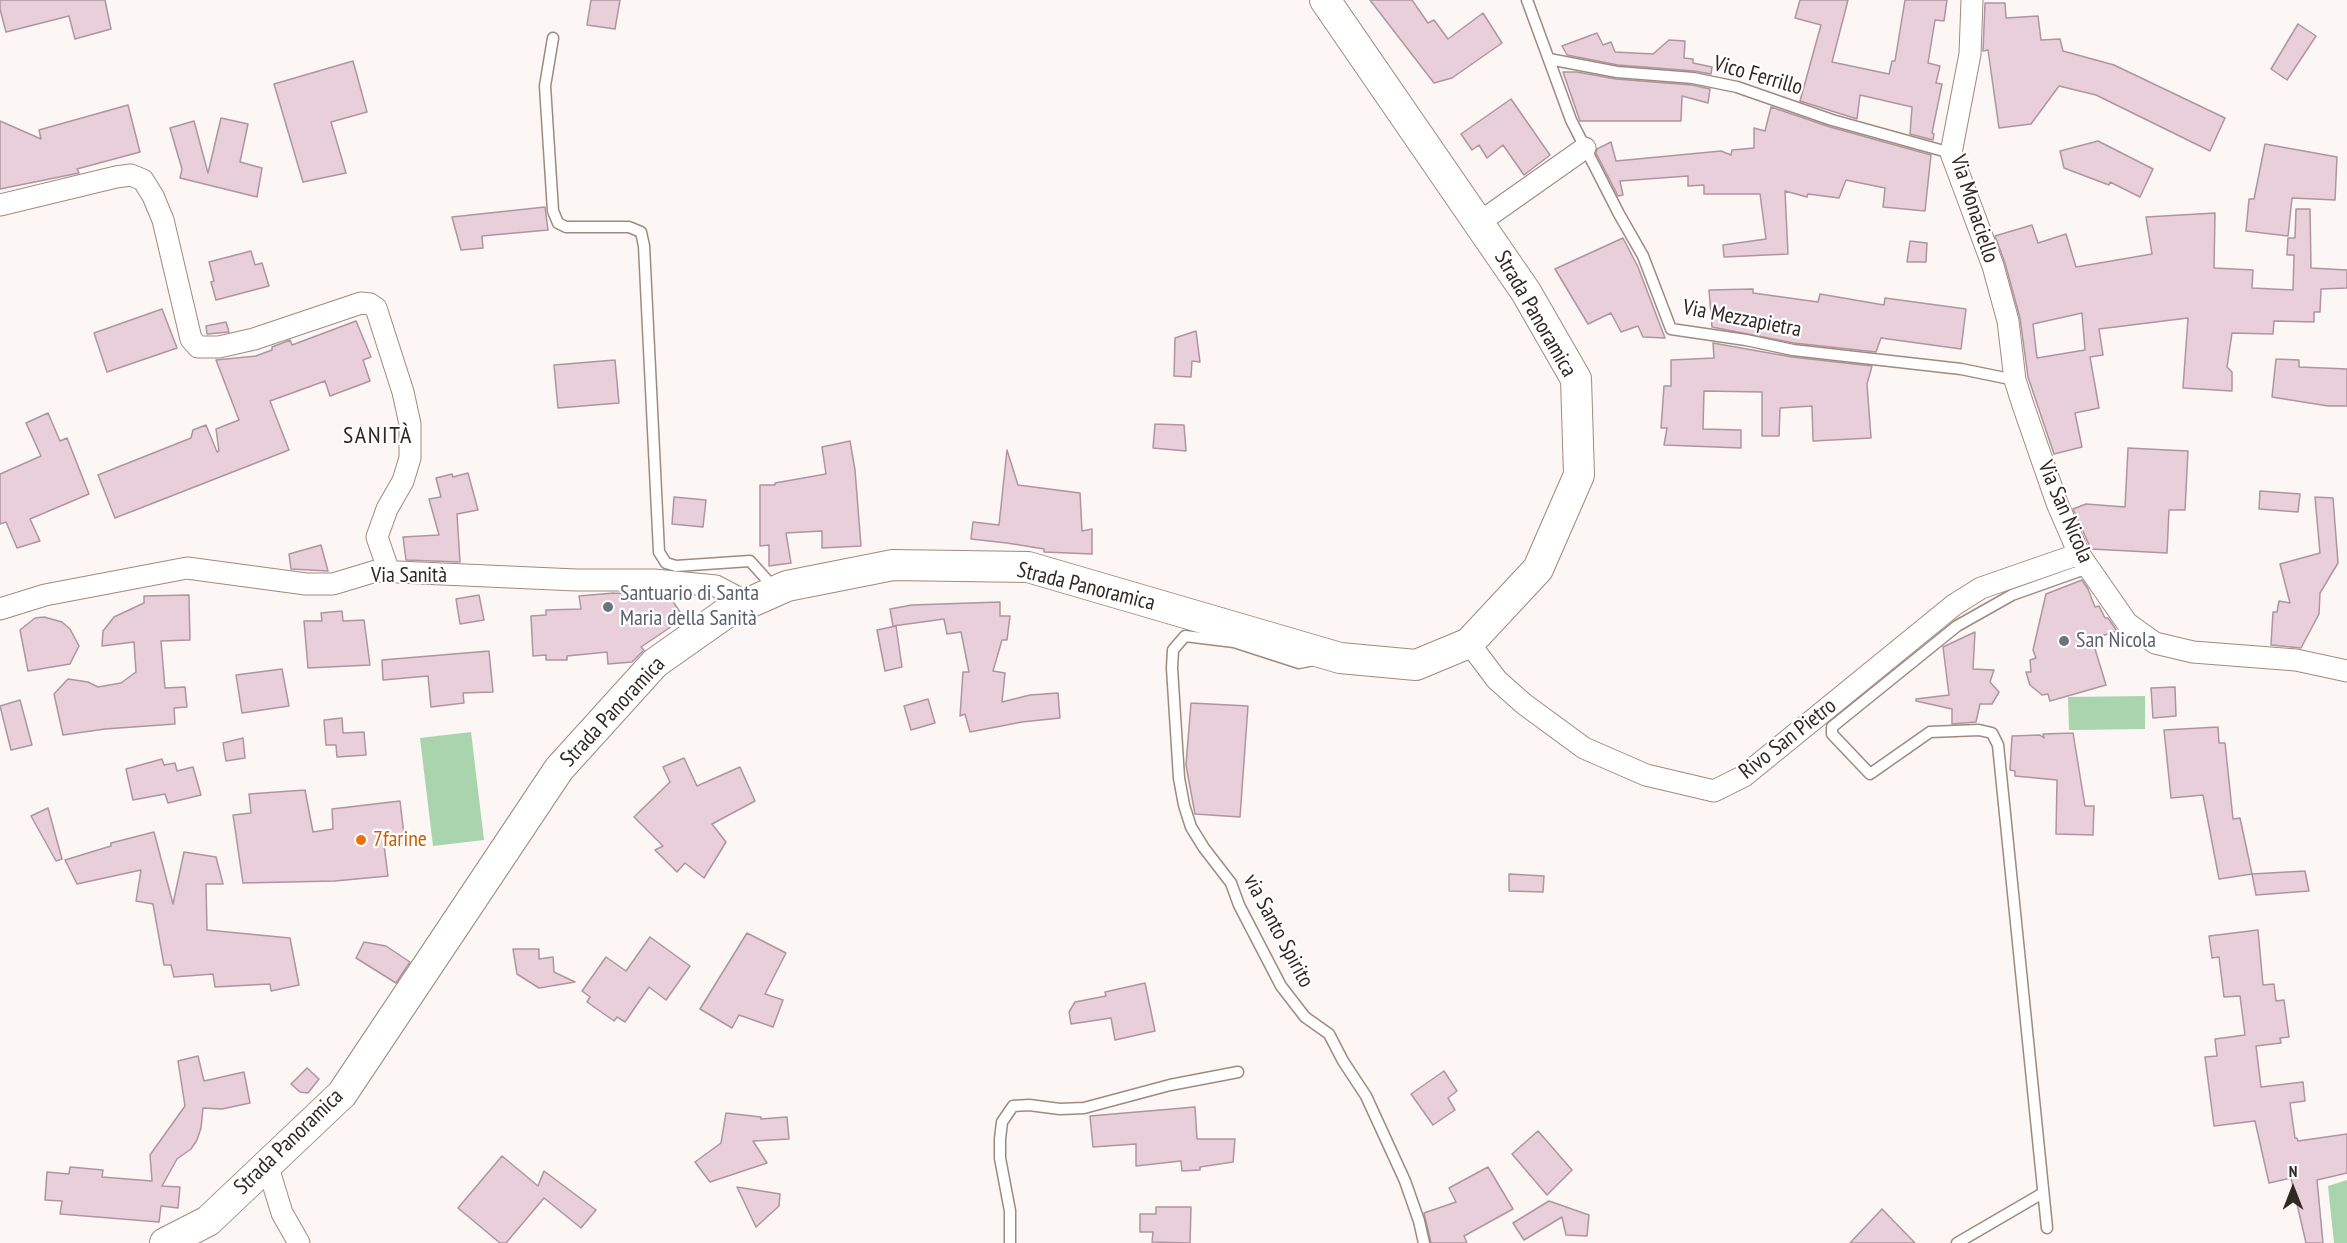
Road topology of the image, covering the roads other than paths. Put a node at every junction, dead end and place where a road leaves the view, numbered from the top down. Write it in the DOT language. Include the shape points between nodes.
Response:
graph roads {
  1 [pos="1325,0"];
  2 [pos="1527,0"];
  3 [pos="1972,0"];
  4 [pos="553,38"];
  5 [pos="1548,59"];
  6 [pos="1585,148"];
  7 [pos="1951,153"];
  8 [pos="0,205"];
  9 [pos="1480,222"];
  10 [pos="2015,380"];
  11 [pos="2083,561"];
  12 [pos="389,572"];
  13 [pos="776,590"];
  14 [pos="748,603"];
  15 [pos="0,609"];
  16 [pos="1469,643"];
  17 [pos="1336,656"];
  18 [pos="2347,670"];
  19 [pos="1238,1072"];
  20 [pos="267,1164"];
  21 [pos="2043,1193"];
  22 [pos="2047,1228"];
  23 [pos="165,1243"];
  24 [pos="298,1243"];
  25 [pos="1010,1243"];
  26 [pos="1424,1243"];
  27 [pos="1957,1243"];
  1 -- 9 [label="main road, Strada Panoramica"];
  2 -- 5 [label="lane, Via Mezzapietra"];
  3 -- 7 [label="street, Via Monaciello" via="1970,54"];
  4 -- 13 [label="lane" via="545,86 553,211 558,223 566,227 629,227 641,232 644,246 659,552 676,567 750,561"];
  5 -- 6 [label="lane, Via Mezzapietra"];
  5 -- 7 [label="lane, Vico Ferrillo" via="1737,87 1832,120"];
  6 -- 9 [label="street"];
  6 -- 10 [label="lane, Via Mezzapietra" via="1643,256 1671,329"];
  7 -- 10 [label="street, Via Monaciello" via="1993,266 2008,321"];
  8 -- 12 [label="street" via="116,177 131,175 143,180 163,220 191,339 198,347 255,339 361,303 376,308 411,424 411,458 377,537"];
  9 -- 16 [label="main road, Strada Panoramica" via="1576,379 1579,476 1538,569"];
  10 -- 11 [label="street, Via San Nicola" via="2054,495"];
  11 -- 16 [label="street, Rivo San Pietro" via="1981,588 1954,605 1744,777 1714,791 1646,775 1584,748 1497,680"];
  11 -- 18 [label="street, Via San Nicola" via="2127,623 2155,643 2193,652 2296,660"];
  11 -- 21 [label="lane" via="1957,626 1832,727 1832,734 1870,774 1930,732 1979,730 1992,733 1998,745"];
  12 -- 14 [label="street, Via Sanità" via="654,580 716,586"];
  12 -- 15 [label="street, Via Sanità" via="376,571 333,584 306,584 187,568 45,595"];
  13 -- 14 [label="main road, Strada Panoramica"];
  13 -- 17 [label="main road, Strada Panoramica" via="892,565 1028,567"];
  14 -- 20 [label="main road, Strada Panoramica" via="726,613 655,663 559,769 342,1094"];
  16 -- 17 [label="main road, Strada Panoramica" via="1416,665"];
  17 -- 26 [label="lane, via Santo Spirito" via="1299,663 1234,642 1185,636 1173,650 1179,778 1191,826 1231,884 1281,986 1305,1017 1329,1034 1366,1096 1405,1181"];
  19 -- 25 [label="lane" via="1084,1108 1013,1106 1002,1122 1000,1139 1010,1211"];
  20 -- 23 [label="main road, Strada Panoramica" via="208,1221"];
  20 -- 24 [label="street" via="282,1213"];
  21 -- 22 [label="lane"];
  21 -- 27 [label="lane"];
}
